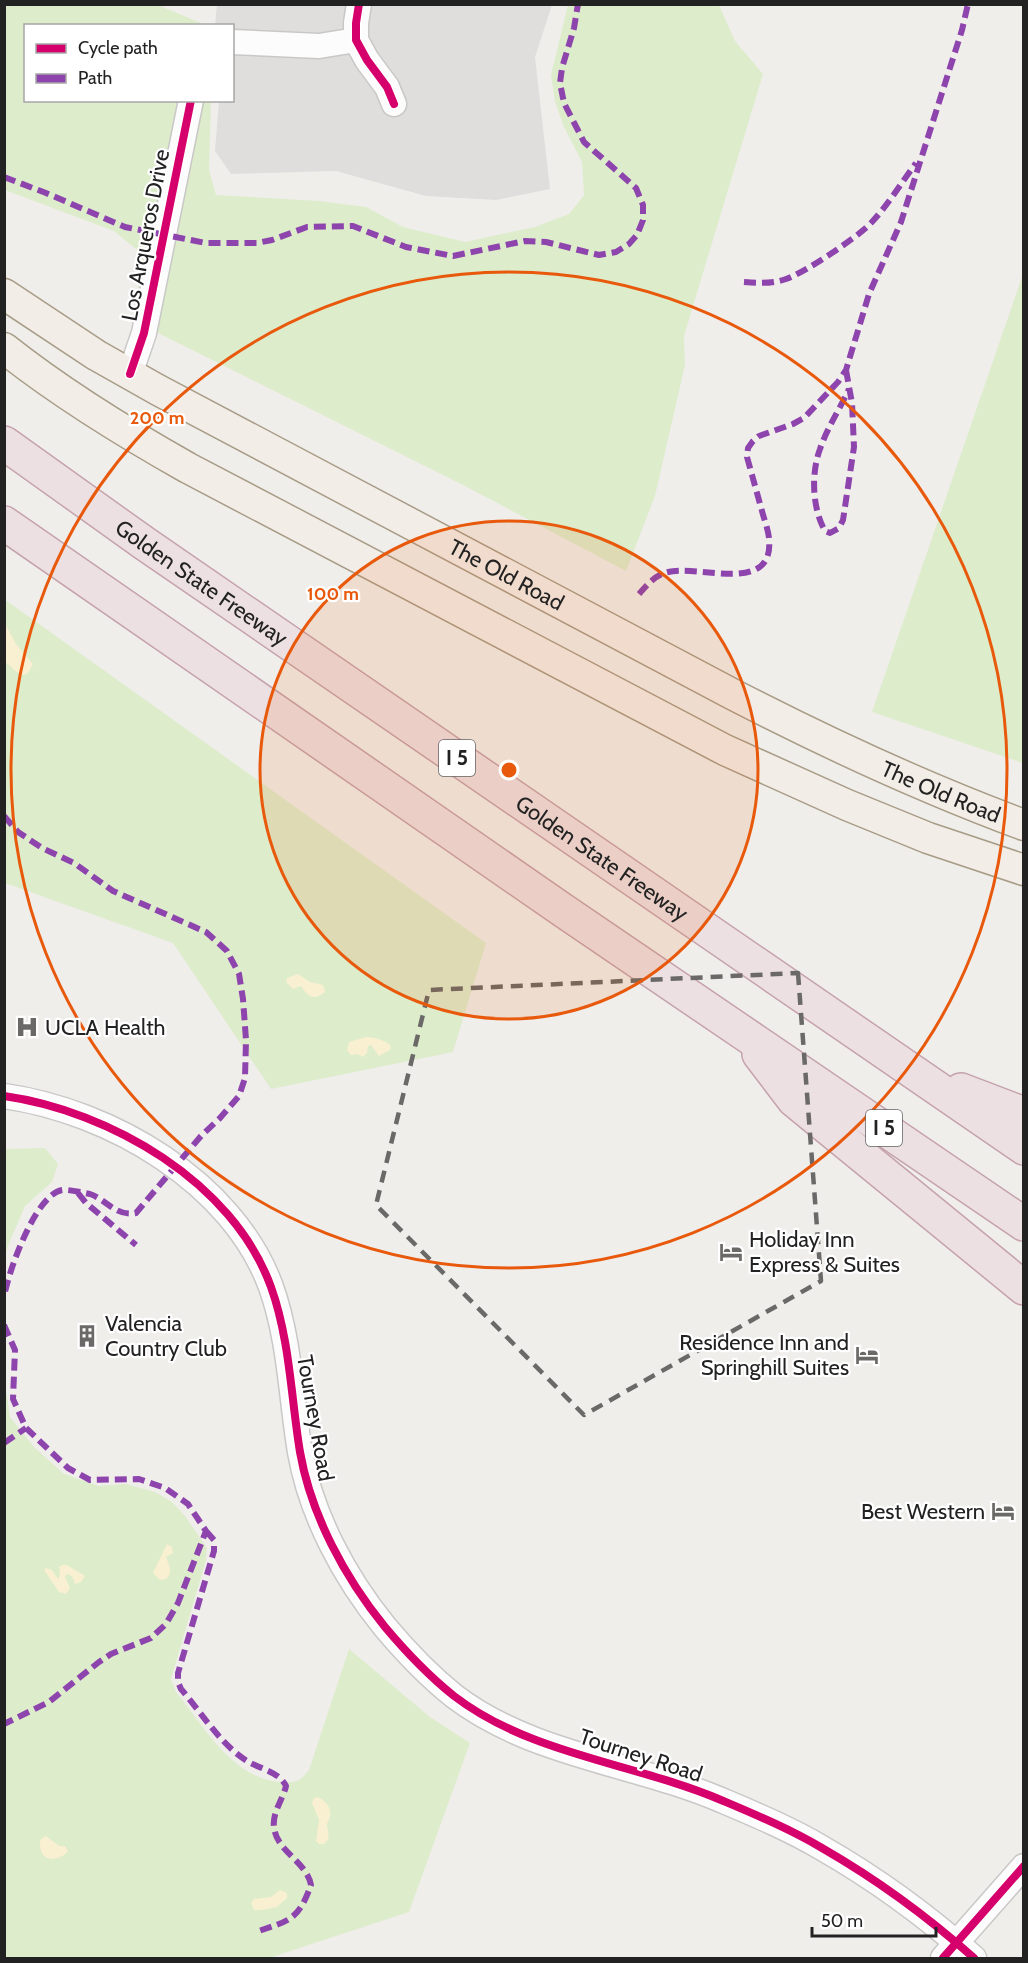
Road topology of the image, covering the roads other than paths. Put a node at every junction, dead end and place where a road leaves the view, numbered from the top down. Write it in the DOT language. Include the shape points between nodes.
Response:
graph roads {
  1 [pos="359,4"];
  2 [pos="356,39"];
  3 [pos="234,42"];
  4 [pos="191,102"];
  5 [pos="394,104"];
  6 [pos="4,294"];
  7 [pos="4,348"];
  8 [pos="130,374"];
  9 [pos="4,443"];
  10 [pos="4,523"];
  11 [pos="1023,825"];
  12 [pos="1023,870"];
  13 [pos="744,1033"];
  14 [pos="911,1071"];
  15 [pos="4,1096"];
  16 [pos="1023,1114"];
  17 [pos="1023,1148"];
  18 [pos="1023,1224"];
  19 [pos="1023,1288"];
  20 [pos="1023,1866"];
  21 [pos="949,1950"];
  22 [pos="974,1959"];
  1 -- 2 [label="street"];
  2 -- 3 [label="street" via="319,46"];
  2 -- 5 [label="street"];
  4 -- 8 [label="street, Los Arqueros Drive" via="144,333"];
  6 -- 8 [label="main road, The Old Road"];
  7 -- 12 [label="main road, The Old Road" via="82,405 179,463 725,750 928,838"];
  8 -- 11 [label="main road, The Old Road" via="816,737"];
  9 -- 14 [label="highway, Golden State Freeway / I 5"];
  10 -- 13 [label="highway, I 5"];
  13 -- 18 [label="highway, I 5"];
  13 -- 19 [label="highway, I 5" via="794,1100"];
  14 -- 16 [label="highway, I 5"];
  14 -- 17 [label="highway, Golden State Freeway / I 5"];
  15 -- 21 [label="street, Tourney Road" via="77,1113 115,1129 152,1150 197,1184 239,1229 270,1284 278,1312 301,1455 321,1520 352,1580 415,1662 456,1697 497,1722 545,1743 717,1798 821,1847 891,1893"];
  20 -- 21 [label="street"];
  21 -- 22 [label="street, Tourney Road"];
}
